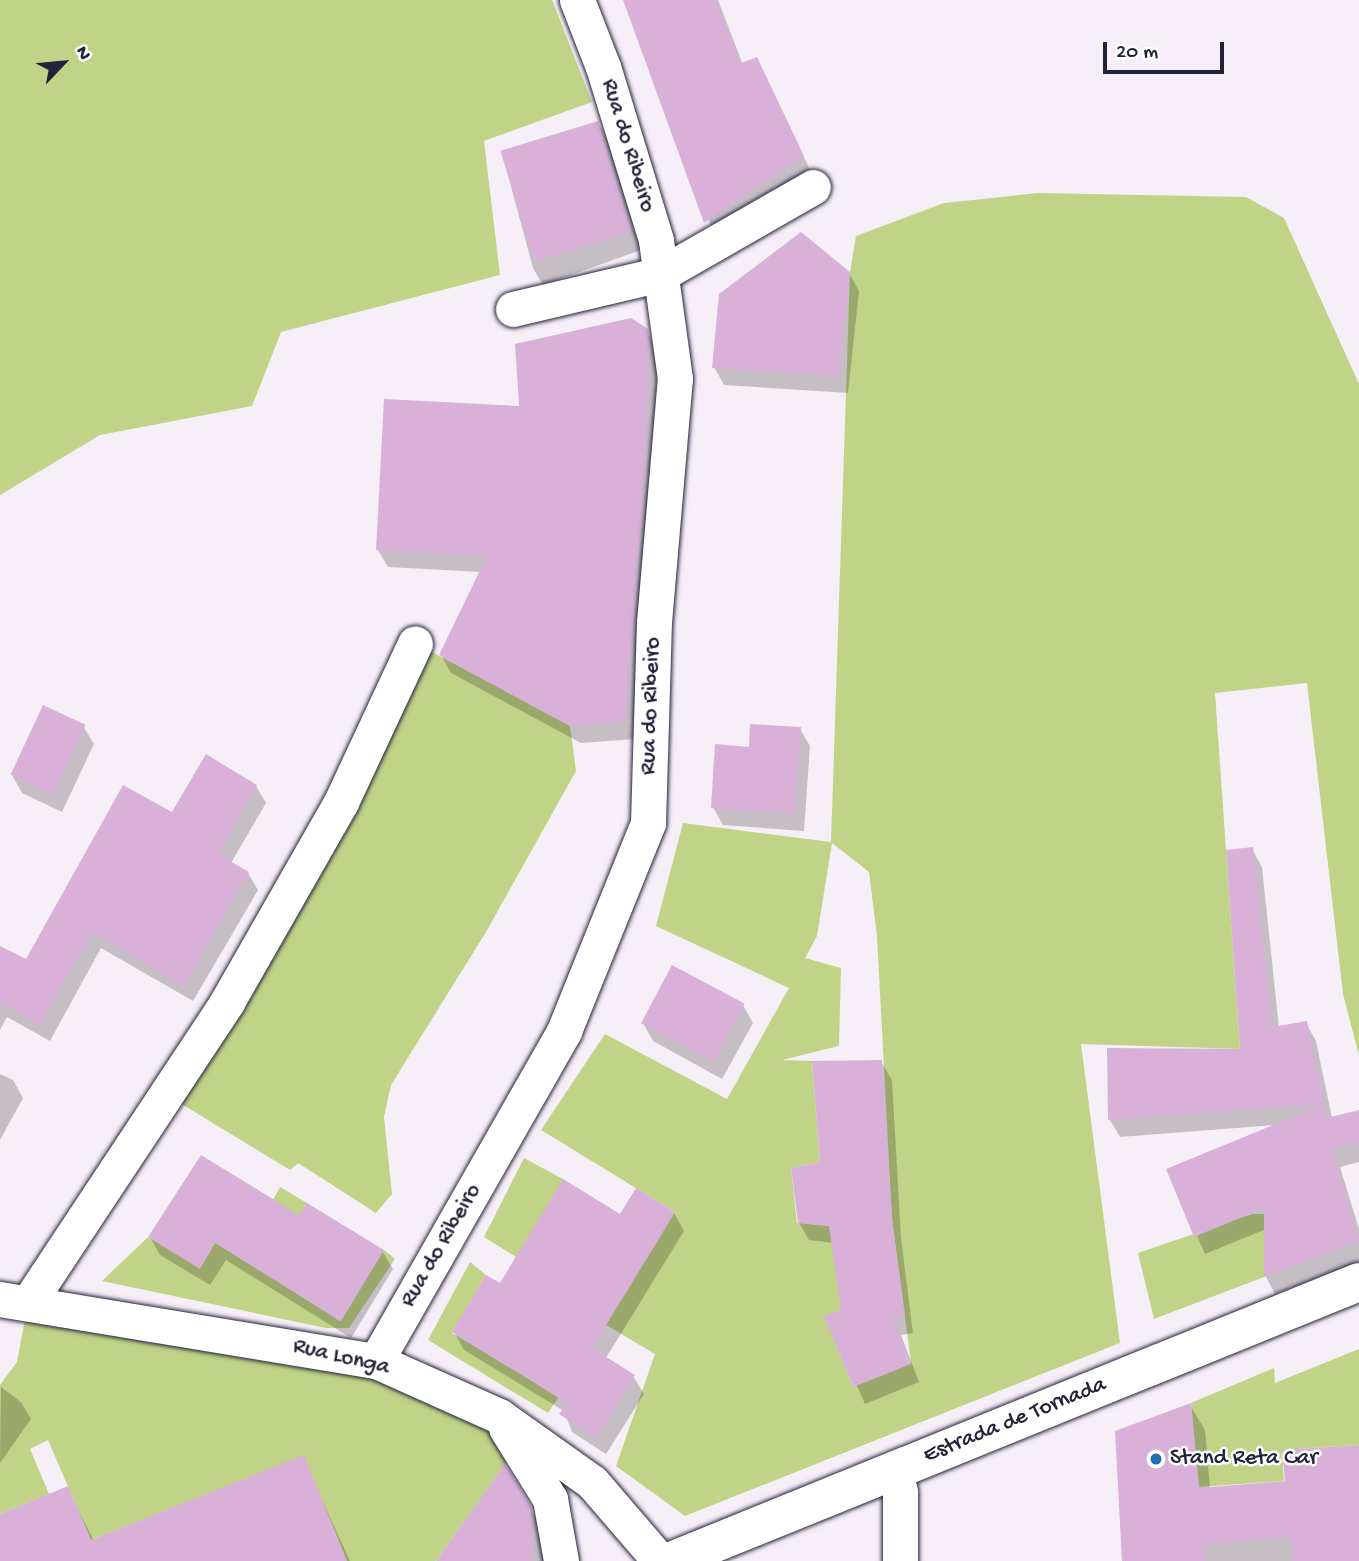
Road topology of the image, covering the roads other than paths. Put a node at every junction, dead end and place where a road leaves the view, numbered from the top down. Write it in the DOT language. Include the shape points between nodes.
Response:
graph roads {
  1 [pos="577,0"];
  2 [pos="813,187"];
  3 [pos="661,274"];
  4 [pos="513,309"];
  5 [pos="415,643"];
  6 [pos="1359,1282"];
  7 [pos="14,1301"];
  8 [pos="376,1361"];
  9 [pos="499,1416"];
  10 [pos="895,1470"];
  11 [pos="561,1561"];
  12 [pos="660,1561"];
  13 [pos="671,1561"];
  14 [pos="900,1561"];
  1 -- 3 [label="street, Rua do Ribeiro" via="603,67 652,226"];
  2 -- 3 [label="street"];
  3 -- 4 [label="street"];
  3 -- 8 [label="street, Rua do Ribeiro" via="675,379 654,622 648,823 564,1031"];
  5 -- 7 [label="street" via="341,802 227,1002"];
  6 -- 10 [label="main road, Estrada de Tornada"];
  7 -- 8 [label="street, Rua Longa"];
  8 -- 9 [label="street, Rua Longa"];
  9 -- 11 [label="street" via="550,1499"];
  9 -- 12 [label="street, Rua Longa" via="592,1482"];
  10 -- 13 [label="main road, Estrada de Tornada"];
  10 -- 14 [label="street" via="901,1492"];
}
